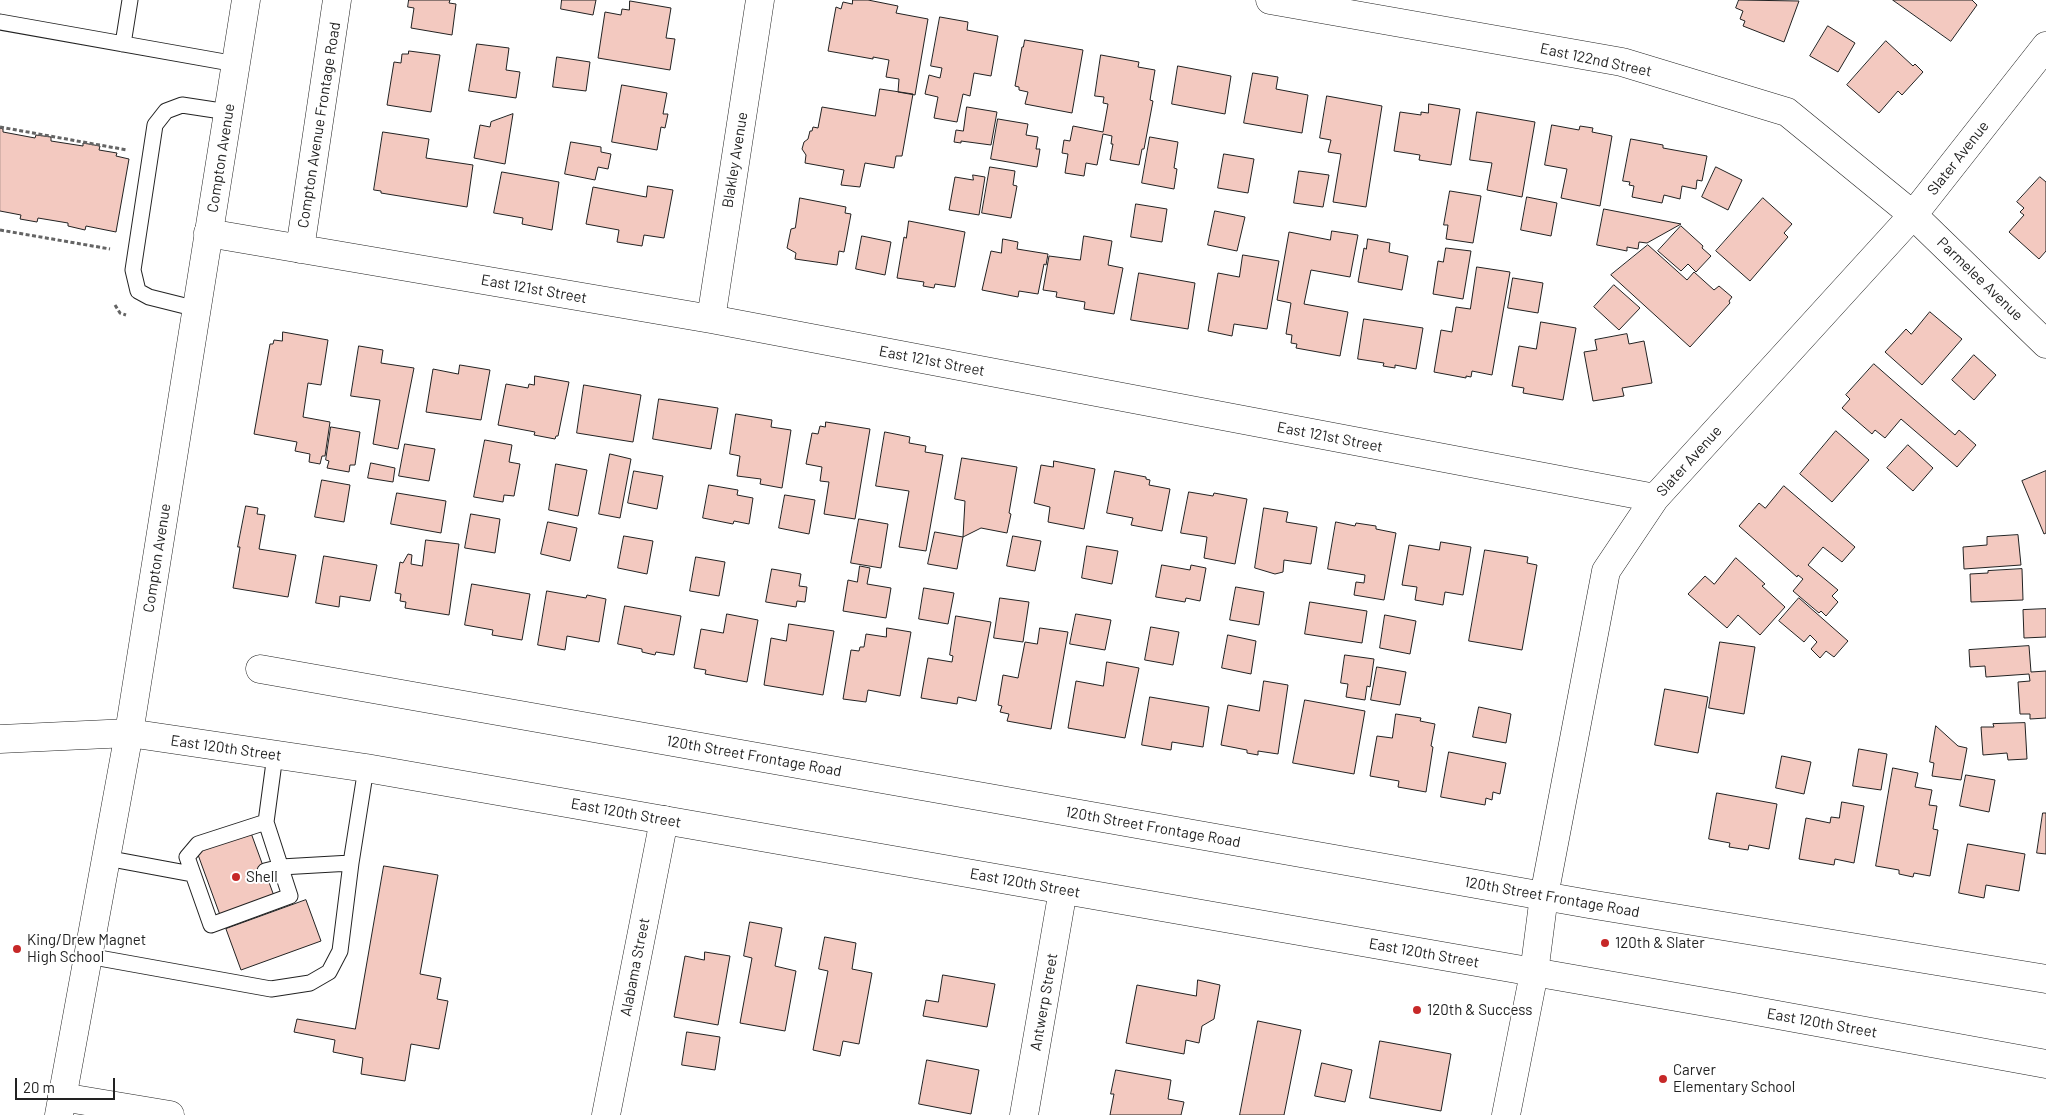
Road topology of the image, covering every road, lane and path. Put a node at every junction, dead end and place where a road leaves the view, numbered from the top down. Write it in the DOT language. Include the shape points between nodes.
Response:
graph roads {
  1 [pos="130,0"];
  2 [pos="246,0"];
  3 [pos="337,0"];
  4 [pos="760,0"];
  5 [pos="1270,0"];
  6 [pos="0,22"];
  7 [pos="123,44"];
  8 [pos="2046,46"];
  9 [pos="236,64"];
  10 [pos="228,112"];
  11 [pos="0,127"];
  12 [pos="129,150"];
  13 [pos="1913,215"];
  14 [pos="0,230"];
  15 [pos="208,233"];
  16 [pos="112,249"];
  17 [pos="300,249"];
  18 [pos="196,308"];
  19 [pos="711,319"];
  20 [pos="2046,344"];
  21 [pos="1655,498"];
  22 [pos="260,669"];
  23 [pos="129,734"];
  24 [pos="0,739"];
  25 [pos="275,755"];
  26 [pos="366,768"];
  27 [pos="664,820"];
  28 [pos="266,822"];
  29 [pos="106,858"];
  30 [pos="351,863"];
  31 [pos="281,867"];
  32 [pos="265,871"];
  33 [pos="192,874"];
  34 [pos="1063,890"];
  35 [pos="1544,896"];
  36 [pos="88,956"];
  37 [pos="1534,973"];
  38 [pos="2046,979"];
  39 [pos="2046,1064"];
  40 [pos="61,1106"];
  41 [pos="170,1115"];
  42 [pos="606,1115"];
  43 [pos="1024,1115"];
  44 [pos="1506,1115"];
  1 -- 7 [label="lane"];
  2 -- 9 [label="street, Compton Avenue"];
  3 -- 17 [label="street, Compton Avenue Frontage Road"];
  4 -- 19 [label="street, Blakley Avenue"];
  5 -- 13 [label="street, East 122nd Street" via="1622,62 1787,112"];
  6 -- 7 [label="lane"];
  7 -- 9 [label="lane"];
  8 -- 13 [label="street, Slater Avenue"];
  9 -- 10 [label="street, Compton Avenue"];
  10 -- 15 [label="street, Compton Avenue"];
  10 -- 18 [label="lane" via="182,105 166,111 155,125 132,270 138,291 149,297"];
  11 -- 12 [label="path"];
  13 -- 20 [label="street, Parmelee Avenue"];
  13 -- 21 [label="street, Slater Avenue"];
  14 -- 16 [label="path"];
  15 -- 17 [label="street, East 121st Street"];
  15 -- 18 [label="street, Compton Avenue"];
  17 -- 19 [label="street, East 121st Street"];
  18 -- 23 [label="street, Compton Avenue"];
  19 -- 21 [label="street, East 121st Street"];
  21 -- 35 [label="street, Slater Avenue" via="1606,571"];
  22 -- 35 [label="street, 120th Street Frontage Road"];
  23 -- 24 [label="street, East 120th Street"];
  23 -- 25 [label="street, East 120th Street"];
  23 -- 29 [label="street, Compton Avenue"];
  25 -- 26 [label="street, East 120th Street"];
  25 -- 28 [label="lane"];
  26 -- 27 [label="street, East 120th Street"];
  26 -- 30 [label="lane"];
  27 -- 34 [label="street, East 120th Street"];
  27 -- 42 [label="street, Alabama Street"];
  28 -- 31 [label="lane"];
  28 -- 33 [label="lane" via="198,844 187,857"];
  29 -- 33 [label="lane"];
  29 -- 36 [label="street, Compton Avenue"];
  30 -- 31 [label="lane"];
  30 -- 36 [label="lane" via="340,951 328,972 310,983 271,989"];
  31 -- 32 [label="lane"];
  31 -- 33 [label="lane" via="290,896 211,925 204,888"];
  34 -- 37 [label="street, East 120th Street"];
  34 -- 43 [label="street, Antwerp Street"];
  35 -- 37 [label="street, Slater Avenue"];
  35 -- 38 [label="street, 120th Street Frontage Road"];
  36 -- 40 [label="street, Compton Avenue"];
  37 -- 39 [label="street, East 120th Street"];
  37 -- 44 [label="street, Slater Avenue"];
  40 -- 41 [label="street"];
}
